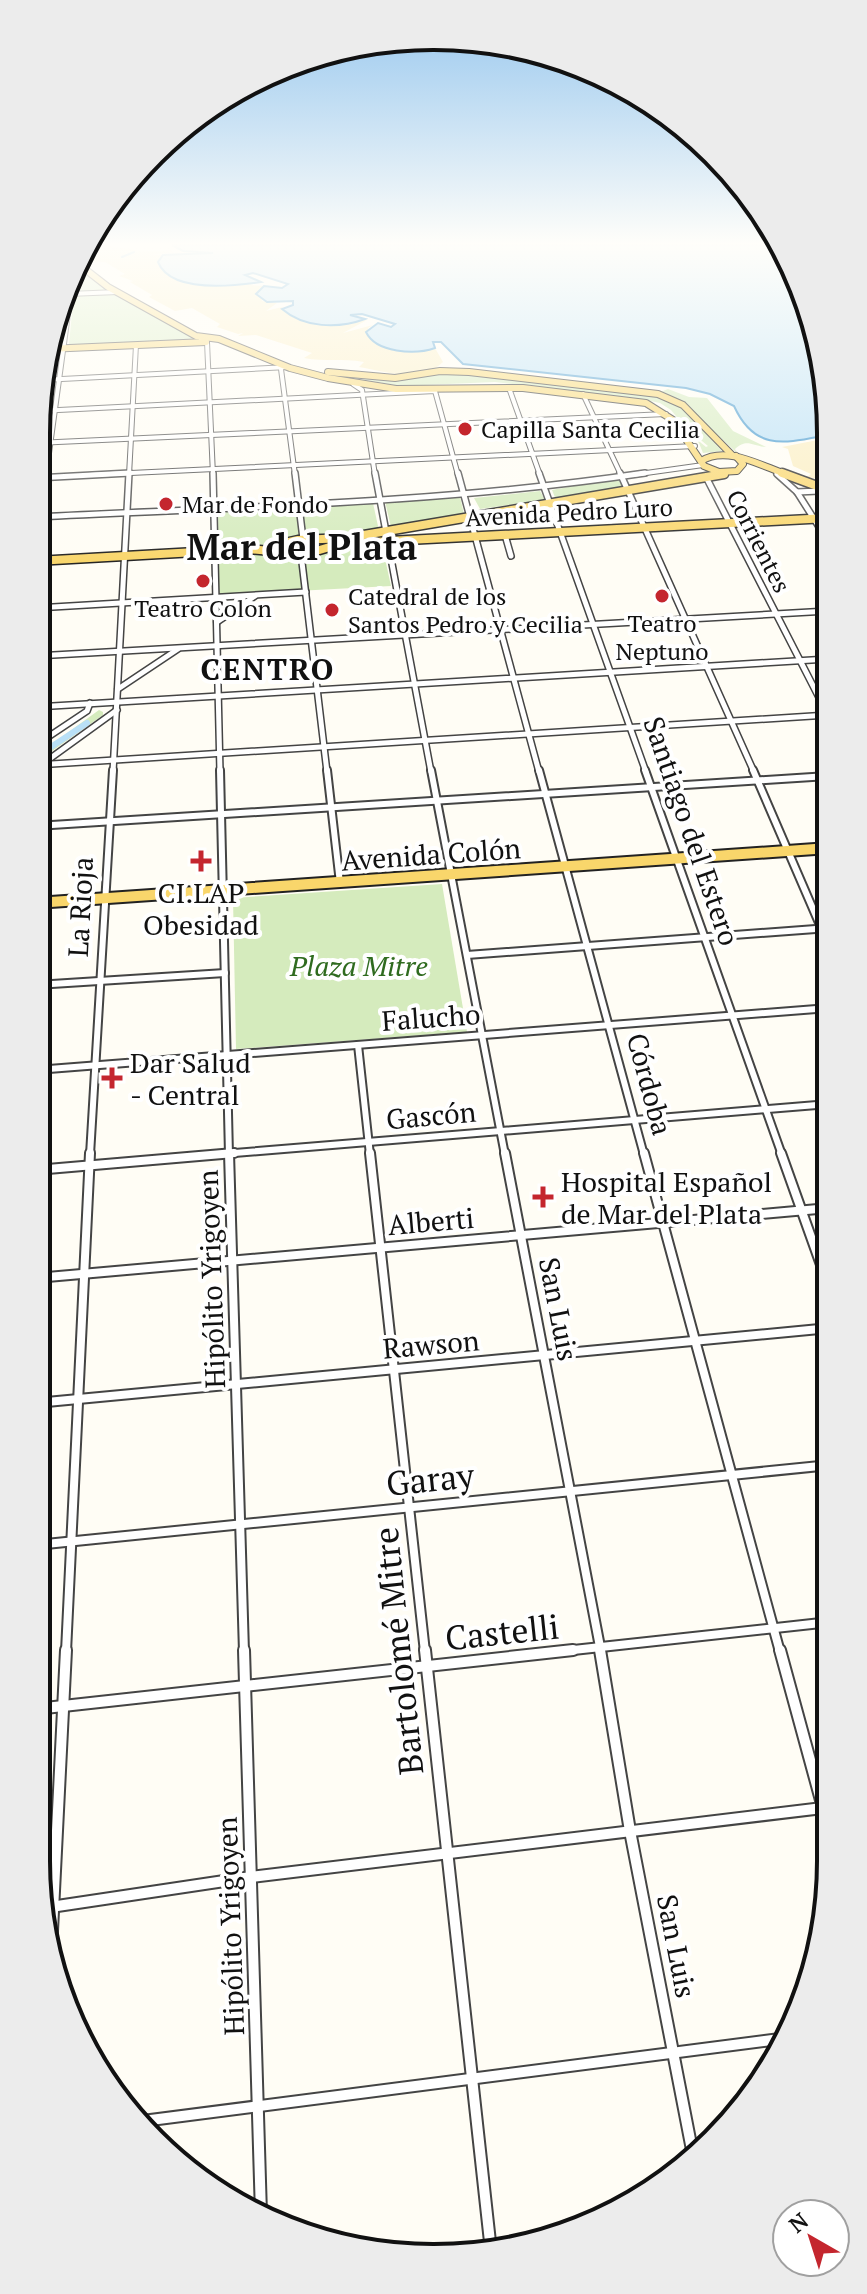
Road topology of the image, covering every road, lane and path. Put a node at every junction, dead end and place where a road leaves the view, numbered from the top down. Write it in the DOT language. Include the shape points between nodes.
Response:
graph roads {
  1 [pos="62,352"];
  2 [pos="136,352"];
  3 [pos="208,352"];
  4 [pos="249,352"];
  5 [pos="284,368"];
  6 [pos="210,372"];
  7 [pos="331,375"];
  8 [pos="135,376"];
  9 [pos="54,379"];
  10 [pos="59,379"];
  11 [pos="353,384"];
  12 [pos="509,388"];
  13 [pos="435,391"];
  14 [pos="583,394"];
  15 [pos="363,396"];
  16 [pos="286,399"];
  17 [pos="211,403"];
  18 [pos="133,406"];
  19 [pos="51,410"];
  20 [pos="55,410"];
  21 [pos="666,414"];
  22 [pos="594,417"];
  23 [pos="522,420"];
  24 [pos="444,424"];
  25 [pos="367,427"];
  26 [pos="291,431"];
  27 [pos="212,435"];
  28 [pos="131,439"];
  29 [pos="51,442"];
  30 [pos="695,446"];
  31 [pos="50,449"];
  32 [pos="610,450"];
  33 [pos="534,453"];
  34 [pos="734,456"];
  35 [pos="453,457"];
  36 [pos="372,461"];
  37 [pos="703,464"];
  38 [pos="293,465"];
  39 [pos="213,469"];
  40 [pos="734,471"];
  41 [pos="129,473"];
  42 [pos="777,474"];
  43 [pos="622,476"];
  44 [pos="50,477"];
  45 [pos="706,477"];
  46 [pos="546,488"];
  47 [pos="817,489"];
  48 [pos="817,489"];
  49 [pos="629,490"];
  50 [pos="797,492"];
  51 [pos="817,492"];
  52 [pos="464,495"];
  53 [pos="379,499"];
  54 [pos="297,503"];
  55 [pos="552,503"];
  56 [pos="214,507"];
  57 [pos="127,512"];
  58 [pos="50,516"];
  59 [pos="470,517"];
  60 [pos="814,518"];
  61 [pos="730,523"];
  62 [pos="817,523"];
  63 [pos="646,527"];
  64 [pos="386,531"];
  65 [pos="563,532"];
  66 [pos="505,535"];
  67 [pos="475,537"];
  68 [pos="301,540"];
  69 [pos="346,541"];
  70 [pos="388,541"];
  71 [pos="249,549"];
  72 [pos="215,551"];
  73 [pos="314,552"];
  74 [pos="298,554"];
  75 [pos="125,556"];
  76 [pos="511,556"];
  77 [pos="50,560"];
  78 [pos="306,592"];
  79 [pos="256,595"];
  80 [pos="216,597"];
  81 [pos="123,603"];
  82 [pos="50,607"];
  83 [pos="817,612"];
  84 [pos="776,614"];
  85 [pos="688,619"];
  86 [pos="217,622"];
  87 [pos="596,624"];
  88 [pos="501,630"];
  89 [pos="406,635"];
  90 [pos="312,640"];
  91 [pos="218,646"];
  92 [pos="180,648"];
  93 [pos="120,651"];
  94 [pos="50,655"];
  95 [pos="817,660"];
  96 [pos="800,661"];
  97 [pos="709,666"];
  98 [pos="612,672"];
  99 [pos="514,678"];
  100 [pos="415,684"];
  101 [pos="118,689"];
  102 [pos="317,690"];
  103 [pos="817,694"];
  104 [pos="219,696"];
  105 [pos="90,703"];
  106 [pos="50,706"];
  107 [pos="117,706"];
  108 [pos="817,716"];
  109 [pos="730,722"];
  110 [pos="632,728"];
  111 [pos="530,734"];
  112 [pos="50,736"];
  113 [pos="427,741"];
  114 [pos="324,747"];
  115 [pos="221,754"];
  116 [pos="50,756"];
  117 [pos="114,761"];
  118 [pos="50,764"];
  119 [pos="817,777"];
  120 [pos="756,780"];
  121 [pos="653,787"];
  122 [pos="545,793"];
  123 [pos="438,800"];
  124 [pos="331,806"];
  125 [pos="222,814"];
  126 [pos="110,821"];
  127 [pos="50,825"];
  128 [pos="817,849"];
  129 [pos="787,851"];
  130 [pos="679,859"];
  131 [pos="565,867"];
  132 [pos="453,875"];
  133 [pos="340,883"];
  134 [pos="223,891"];
  135 [pos="105,899"];
  136 [pos="50,902"];
  137 [pos="817,912"];
  138 [pos="817,929"];
  139 [pos="706,937"];
  140 [pos="587,946"];
  141 [pos="467,955"];
  142 [pos="225,973"];
  143 [pos="100,981"];
  144 [pos="50,984"];
  145 [pos="817,1009"];
  146 [pos="734,1015"];
  147 [pos="609,1025"];
  148 [pos="482,1036"];
  149 [pos="358,1045"];
  150 [pos="227,1055"];
  151 [pos="94,1065"];
  152 [pos="50,1069"];
  153 [pos="817,1105"];
  154 [pos="767,1109"];
  155 [pos="635,1120"];
  156 [pos="500,1131"];
  157 [pos="367,1142"];
  158 [pos="229,1154"];
  159 [pos="91,1165"];
  160 [pos="50,1169"];
  161 [pos="817,1209"];
  162 [pos="802,1210"];
  163 [pos="663,1223"];
  164 [pos="520,1235"];
  165 [pos="379,1248"];
  166 [pos="817,1253"];
  167 [pos="232,1261"];
  168 [pos="85,1274"];
  169 [pos="50,1277"];
  170 [pos="817,1329"];
  171 [pos="695,1341"];
  172 [pos="543,1355"];
  173 [pos="392,1370"];
  174 [pos="236,1385"];
  175 [pos="79,1399"];
  176 [pos="50,1402"];
  177 [pos="817,1466"];
  178 [pos="732,1475"];
  179 [pos="570,1492"];
  180 [pos="408,1508"];
  181 [pos="240,1525"];
  182 [pos="72,1542"];
  183 [pos="50,1544"];
  184 [pos="817,1623"];
  185 [pos="774,1628"];
  186 [pos="600,1648"];
  187 [pos="426,1666"];
  188 [pos="245,1686"];
  189 [pos="64,1706"];
  190 [pos="50,1708"];
  191 [pos="817,1774"];
  192 [pos="817,1809"];
  193 [pos="630,1831"];
  194 [pos="447,1853"];
  195 [pos="251,1877"];
  196 [pos="51,1882"];
  197 [pos="53,1906"];
  198 [pos="772,2040"];
  199 [pos="673,2053"];
  200 [pos="472,2079"];
  201 [pos="258,2106"];
  202 [pos="151,2120"];
  203 [pos="691,2145"];
  204 [pos="261,2202"];
  205 [pos="490,2240"];
  1 -- 10 [label="street"];
  2 -- 8 [label="street, La Rioja"];
  3 -- 6 [label="street, Hipólito Yrigoyen"];
  4 -- 5 [label="main road"];
  5 -- 6 [label="street"];
  5 -- 7 [label="main road"];
  5 -- 16 [label="street"];
  6 -- 8 [label="street"];
  6 -- 17 [label="street, Hipólito Yrigoyen"];
  7 -- 11 [label="main road"];
  7 -- 34 [label="main road" via="398,378 469,372 658,394 683,405"];
  8 -- 10 [label="street"];
  8 -- 18 [label="street, La Rioja"];
  9 -- 10 [label="street"];
  10 -- 20 [label="street"];
  11 -- 13 [label="main road"];
  11 -- 15 [label="street"];
  12 -- 13 [label="main road"];
  12 -- 14 [label="main road"];
  12 -- 23 [label="street, Santiago del Estero"];
  13 -- 15 [label="street"];
  13 -- 24 [label="street, Córdoba"];
  14 -- 21 [label="main road" via="650,404"];
  14 -- 22 [label="street"];
  15 -- 16 [label="street"];
  15 -- 25 [label="street, San Luis"];
  16 -- 17 [label="street"];
  16 -- 26 [label="street"];
  17 -- 18 [label="street"];
  17 -- 27 [label="street, Hipólito Yrigoyen"];
  18 -- 20 [label="street"];
  18 -- 28 [label="street, La Rioja"];
  19 -- 20 [label="street"];
  20 -- 29 [label="street"];
  21 -- 22 [label="street"];
  21 -- 30 [label="main road"];
  22 -- 23 [label="street"];
  22 -- 32 [label="street"];
  23 -- 24 [label="street"];
  23 -- 33 [label="street, Santiago del Estero"];
  24 -- 25 [label="street"];
  24 -- 35 [label="street, Córdoba"];
  25 -- 26 [label="street"];
  25 -- 36 [label="street, San Luis"];
  26 -- 27 [label="street"];
  26 -- 38 [label="street"];
  27 -- 28 [label="street"];
  27 -- 39 [label="street, Hipólito Yrigoyen"];
  28 -- 29 [label="street"];
  28 -- 41 [label="street, La Rioja"];
  29 -- 31 [label="street"];
  30 -- 32 [label="street"];
  30 -- 37 [label="main road, Corrientes"];
  32 -- 33 [label="street"];
  32 -- 43 [label="street"];
  33 -- 35 [label="street"];
  33 -- 46 [label="street, Santiago del Estero"];
  34 -- 37 [label="main road" via="712,454"];
  34 -- 40 [label="main road" via="743,464"];
  34 -- 47 [label="main road"];
  35 -- 36 [label="street"];
  35 -- 52 [label="street, Córdoba"];
  36 -- 38 [label="street"];
  36 -- 53 [label="street, San Luis"];
  37 -- 40 [label="main road" via="719,472"];
  37 -- 43 [label="street"];
  37 -- 45 [label="main road, Corrientes"];
  38 -- 39 [label="street"];
  38 -- 54 [label="street"];
  39 -- 41 [label="street"];
  39 -- 56 [label="street, Hipólito Yrigoyen"];
  40 -- 42 [label="main road"];
  40 -- 45 [label="main road"];
  41 -- 44 [label="street"];
  41 -- 57 [label="street, La Rioja"];
  42 -- 48 [label="main road"];
  42 -- 50 [label="street"];
  43 -- 46 [label="street"];
  43 -- 49 [label="street"];
  45 -- 49 [label="main road"];
  45 -- 61 [label="street, Corrientes"];
  46 -- 52 [label="street"];
  46 -- 55 [label="street, Santiago del Estero"];
  49 -- 55 [label="main road"];
  49 -- 63 [label="street"];
  50 -- 51 [label="street"];
  50 -- 60 [label="street"];
  52 -- 53 [label="street"];
  52 -- 59 [label="street, Córdoba"];
  53 -- 54 [label="street"];
  53 -- 64 [label="street, San Luis"];
  54 -- 56 [label="street"];
  54 -- 68 [label="street"];
  55 -- 59 [label="main road"];
  55 -- 65 [label="street, Santiago del Estero"];
  56 -- 57 [label="street"];
  56 -- 72 [label="street, Hipólito Yrigoyen"];
  57 -- 58 [label="street"];
  57 -- 75 [label="street, La Rioja"];
  59 -- 64 [label="main road"];
  59 -- 67 [label="street, Córdoba"];
  60 -- 61 [label="main road, Avenida Pedro Luro"];
  60 -- 62 [label="street"];
  61 -- 63 [label="main road, Avenida Pedro Luro"];
  61 -- 84 [label="street, Corrientes"];
  63 -- 65 [label="main road, Avenida Pedro Luro"];
  63 -- 85 [label="street"];
  64 -- 69 [label="main road"];
  64 -- 70 [label="street, San Luis"];
  65 -- 66 [label="main road, Avenida Pedro Luro"];
  65 -- 87 [label="street, Santiago del Estero"];
  66 -- 67 [label="main road, Avenida Pedro Luro"];
  66 -- 76 [label="street"];
  67 -- 70 [label="main road, Avenida Pedro Luro"];
  67 -- 88 [label="street, Córdoba"];
  68 -- 69 [label="main road"];
  68 -- 71 [label="main road"];
  68 -- 73 [label="main road" via="317,544"];
  68 -- 74 [label="main road" via="287,547"];
  69 -- 70 [label="main road, Avenida Pedro Luro"];
  69 -- 73 [label="main road, Avenida Pedro Luro"];
  70 -- 89 [label="street, San Luis"];
  71 -- 72 [label="main road"];
  71 -- 74 [label="main road"];
  72 -- 75 [label="main road"];
  72 -- 80 [label="street, Hipólito Yrigoyen"];
  73 -- 74 [label="main road, Avenida Pedro Luro"];
  74 -- 78 [label="street"];
  75 -- 77 [label="main road"];
  75 -- 81 [label="street, La Rioja"];
  78 -- 79 [label="street"];
  78 -- 90 [label="street"];
  79 -- 80 [label="street"];
  79 -- 86 [label="street"];
  80 -- 81 [label="street"];
  80 -- 86 [label="street, Hipólito Yrigoyen"];
  81 -- 82 [label="street"];
  81 -- 93 [label="street, La Rioja"];
  83 -- 84 [label="street"];
  84 -- 85 [label="street"];
  84 -- 96 [label="street, Corrientes"];
  85 -- 87 [label="street"];
  85 -- 97 [label="street"];
  86 -- 91 [label="street, Hipólito Yrigoyen"];
  87 -- 88 [label="street"];
  87 -- 98 [label="street, Santiago del Estero"];
  88 -- 89 [label="street"];
  88 -- 99 [label="street, Córdoba"];
  89 -- 90 [label="street"];
  89 -- 100 [label="street, San Luis"];
  90 -- 91 [label="street"];
  90 -- 102 [label="street"];
  91 -- 92 [label="street"];
  91 -- 104 [label="street, Hipólito Yrigoyen"];
  92 -- 93 [label="street"];
  92 -- 101 [label="street"];
  93 -- 94 [label="street"];
  93 -- 101 [label="street, La Rioja"];
  95 -- 96 [label="street"];
  96 -- 97 [label="street"];
  96 -- 103 [label="street, Corrientes"];
  97 -- 98 [label="street"];
  97 -- 109 [label="street"];
  98 -- 99 [label="street"];
  98 -- 110 [label="street, Santiago del Estero"];
  99 -- 100 [label="street"];
  99 -- 111 [label="street, Córdoba"];
  100 -- 102 [label="street"];
  100 -- 113 [label="street, San Luis"];
  101 -- 107 [label="street, La Rioja"];
  102 -- 104 [label="street"];
  102 -- 114 [label="street"];
  104 -- 107 [label="street"];
  104 -- 115 [label="street, Hipólito Yrigoyen"];
  105 -- 106 [label="street"];
  105 -- 107 [label="street"];
  105 -- 112 [label="street" via="87,711"];
  107 -- 116 [label="street"];
  107 -- 117 [label="street, La Rioja"];
  108 -- 109 [label="street"];
  109 -- 110 [label="street"];
  109 -- 120 [label="street"];
  110 -- 111 [label="street"];
  110 -- 121 [label="street, Santiago del Estero"];
  111 -- 113 [label="street"];
  111 -- 122 [label="street, Córdoba"];
  113 -- 114 [label="street"];
  113 -- 123 [label="street, San Luis"];
  114 -- 115 [label="street"];
  114 -- 124 [label="street"];
  115 -- 117 [label="street"];
  115 -- 125 [label="street, Hipólito Yrigoyen"];
  117 -- 118 [label="street"];
  117 -- 126 [label="street, La Rioja"];
  119 -- 120 [label="street"];
  120 -- 121 [label="street"];
  120 -- 129 [label="street"];
  121 -- 122 [label="street"];
  121 -- 130 [label="street, Santiago del Estero"];
  122 -- 123 [label="street"];
  122 -- 131 [label="street, Córdoba"];
  123 -- 124 [label="street"];
  123 -- 132 [label="street, San Luis"];
  124 -- 125 [label="street"];
  124 -- 133 [label="street"];
  125 -- 126 [label="street"];
  125 -- 134 [label="street, Hipólito Yrigoyen"];
  126 -- 127 [label="street"];
  126 -- 135 [label="street, La Rioja"];
  128 -- 129 [label="main road, Avenida Colón"];
  129 -- 130 [label="main road, Avenida Colón"];
  129 -- 137 [label="street"];
  130 -- 131 [label="main road, Avenida Colón"];
  130 -- 139 [label="street, Santiago del Estero"];
  131 -- 132 [label="main road, Avenida Colón"];
  131 -- 140 [label="street, Córdoba"];
  132 -- 133 [label="main road, Avenida Colón"];
  132 -- 141 [label="street, San Luis"];
  133 -- 134 [label="main road, Avenida Colón"];
  134 -- 135 [label="main road, Avenida Colón"];
  134 -- 142 [label="street, Hipólito Yrigoyen"];
  135 -- 136 [label="main road, Avenida Colón"];
  135 -- 143 [label="street, La Rioja"];
  138 -- 139 [label="street"];
  139 -- 140 [label="street"];
  139 -- 146 [label="street, Santiago del Estero"];
  140 -- 141 [label="street"];
  140 -- 147 [label="street, Córdoba"];
  141 -- 148 [label="street, San Luis"];
  142 -- 143 [label="street"];
  142 -- 150 [label="street, Hipólito Yrigoyen"];
  143 -- 144 [label="street"];
  143 -- 151 [label="street, La Rioja"];
  145 -- 146 [label="street, Falucho"];
  146 -- 147 [label="street, Falucho"];
  146 -- 154 [label="street, Santiago del Estero"];
  147 -- 148 [label="street, Falucho"];
  147 -- 155 [label="street, Córdoba"];
  148 -- 149 [label="street, Falucho"];
  148 -- 156 [label="street, San Luis"];
  149 -- 150 [label="street, Falucho"];
  149 -- 157 [label="street, Bartolomé Mitre"];
  150 -- 151 [label="street, Falucho"];
  150 -- 158 [label="street, Hipólito Yrigoyen"];
  151 -- 152 [label="street, Falucho"];
  151 -- 159 [label="street, La Rioja"];
  153 -- 154 [label="street, Gascón"];
  154 -- 155 [label="street, Gascón"];
  154 -- 162 [label="street, Santiago del Estero"];
  155 -- 156 [label="street, Gascón"];
  155 -- 163 [label="street, Córdoba"];
  156 -- 157 [label="street, Gascón"];
  156 -- 164 [label="street, San Luis"];
  157 -- 158 [label="street, Gascón"];
  157 -- 165 [label="street, Bartolomé Mitre"];
  158 -- 159 [label="street, Gascón"];
  158 -- 167 [label="street, Hipólito Yrigoyen"];
  159 -- 160 [label="street, Gascón"];
  159 -- 168 [label="street, La Rioja"];
  161 -- 162 [label="street, Alberti"];
  162 -- 163 [label="street, Alberti"];
  162 -- 166 [label="street, Santiago del Estero"];
  163 -- 164 [label="street, Alberti"];
  163 -- 171 [label="street, Córdoba"];
  164 -- 165 [label="street, Alberti"];
  164 -- 172 [label="street, San Luis"];
  165 -- 167 [label="street, Alberti"];
  165 -- 173 [label="street, Bartolomé Mitre"];
  167 -- 168 [label="street, Alberti"];
  167 -- 174 [label="street, Hipólito Yrigoyen"];
  168 -- 169 [label="street, Alberti"];
  168 -- 175 [label="street, La Rioja"];
  170 -- 171 [label="street, Rawson"];
  171 -- 172 [label="street, Rawson"];
  171 -- 178 [label="street, Córdoba"];
  172 -- 173 [label="street, Rawson"];
  172 -- 179 [label="street, San Luis"];
  173 -- 174 [label="street, Rawson"];
  173 -- 180 [label="street, Bartolomé Mitre"];
  174 -- 175 [label="street, Rawson"];
  174 -- 181 [label="street, Hipólito Yrigoyen"];
  175 -- 176 [label="street, Rawson"];
  175 -- 182 [label="street, La Rioja"];
  177 -- 178 [label="street, Garay"];
  178 -- 179 [label="street, Garay"];
  178 -- 185 [label="street, Córdoba"];
  179 -- 180 [label="street, Garay"];
  179 -- 186 [label="street, San Luis"];
  180 -- 181 [label="street, Garay"];
  180 -- 187 [label="street, Bartolomé Mitre"];
  181 -- 182 [label="street, Garay"];
  181 -- 188 [label="street, Hipólito Yrigoyen"];
  182 -- 183 [label="street, Garay"];
  182 -- 189 [label="street, La Rioja"];
  184 -- 185 [label="street, Castelli"];
  185 -- 186 [label="street, Castelli"];
  185 -- 191 [label="street, Córdoba"];
  186 -- 187 [label="street, Castelli"];
  186 -- 193 [label="street, San Luis"];
  187 -- 188 [label="street, Castelli"];
  187 -- 194 [label="street, Bartolomé Mitre"];
  188 -- 189 [label="street, Castelli"];
  188 -- 195 [label="street, Hipólito Yrigoyen"];
  189 -- 190 [label="street, Castelli"];
  189 -- 196 [label="street, La Rioja"];
  192 -- 193 [label="street"];
  193 -- 194 [label="street"];
  193 -- 199 [label="street, San Luis"];
  194 -- 195 [label="street"];
  194 -- 200 [label="street, Bartolomé Mitre"];
  195 -- 197 [label="street"];
  195 -- 201 [label="street, Hipólito Yrigoyen"];
  198 -- 199 [label="street"];
  199 -- 200 [label="street"];
  199 -- 203 [label="street, San Luis"];
  200 -- 201 [label="street"];
  200 -- 205 [label="street, Bartolomé Mitre"];
  201 -- 202 [label="street"];
  201 -- 204 [label="street, Hipólito Yrigoyen"];
}
